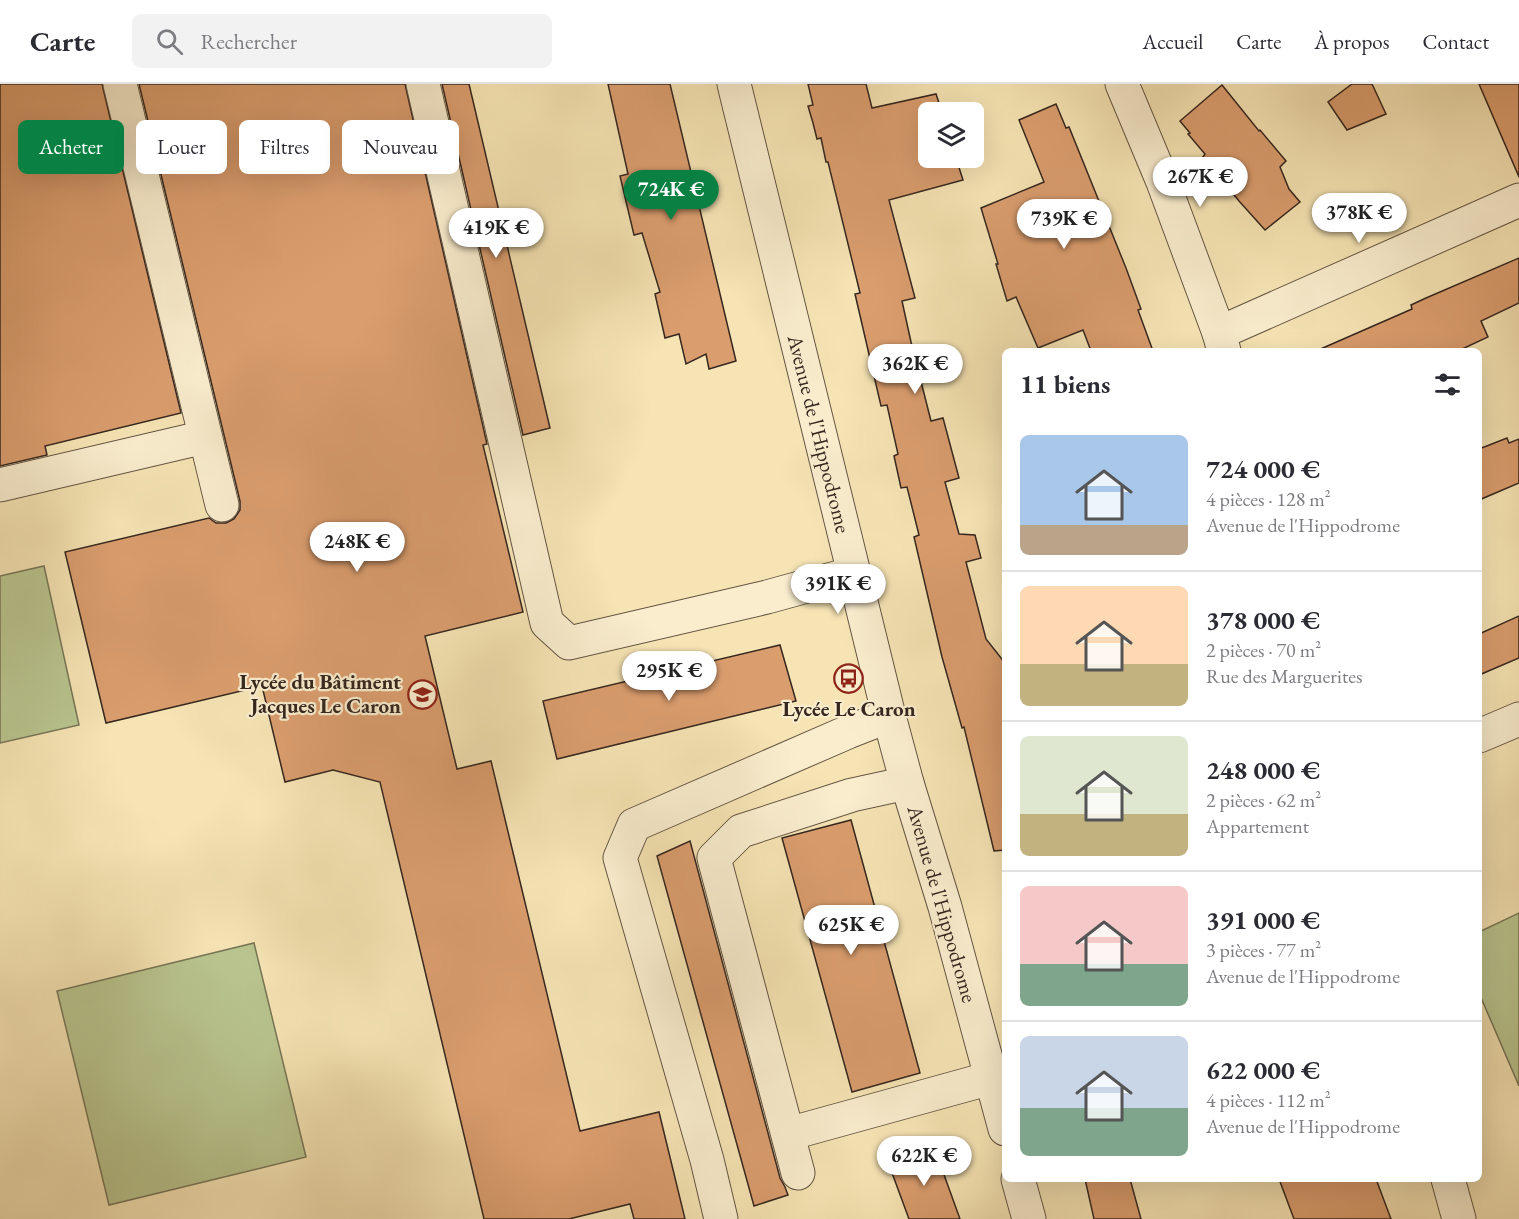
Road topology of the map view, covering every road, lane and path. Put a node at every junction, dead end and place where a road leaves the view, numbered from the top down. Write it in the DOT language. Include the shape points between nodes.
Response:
graph roads {
  1 [pos="120,84"];
  2 [pos="423,84"];
  3 [pos="734,84"];
  4 [pos="1122,84"];
  5 [pos="1519,200"];
  6 [pos="1221,342"];
  7 [pos="205,437"];
  8 [pos="0,485"];
  9 [pos="222,505"];
  10 [pos="854,573"];
  11 [pos="889,716"];
  12 [pos="1519,719"];
  13 [pos="1482,735"];
  14 [pos="907,783"];
  15 [pos="992,1077"];
  16 [pos="1002,1117"];
  17 [pos="789,1134"];
  18 [pos="798,1173"];
  19 [pos="1019,1182"];
  20 [pos="1449,1182"];
  21 [pos="721,1219"];
  22 [pos="1029,1219"];
  23 [pos="1459,1219"];
  1 -- 7 [label="street"];
  2 -- 10 [label="street" via="547,623 570,643"];
  3 -- 10 [label="street, Avenue de l'Hippodrome"];
  4 -- 6 [label="street" via="1163,182"];
  5 -- 6 [label="street"];
  7 -- 8 [label="street"];
  7 -- 9 [label="street"];
  10 -- 11 [label="street, Avenue de l'Hippodrome"];
  11 -- 14 [label="street, Avenue de l'Hippodrome"];
  11 -- 21 [label="street" via="634,825 620,858"];
  12 -- 13 [label="street"];
  14 -- 15 [label="street, Avenue de l'Hippodrome"];
  14 -- 17 [label="street" via="852,795 741,831 714,858"];
  15 -- 16 [label="street, Avenue de l'Hippodrome"];
  15 -- 17 [label="street"];
  17 -- 18 [label="street"];
  19 -- 22 [label="street"];
  20 -- 23 [label="street"];
}
